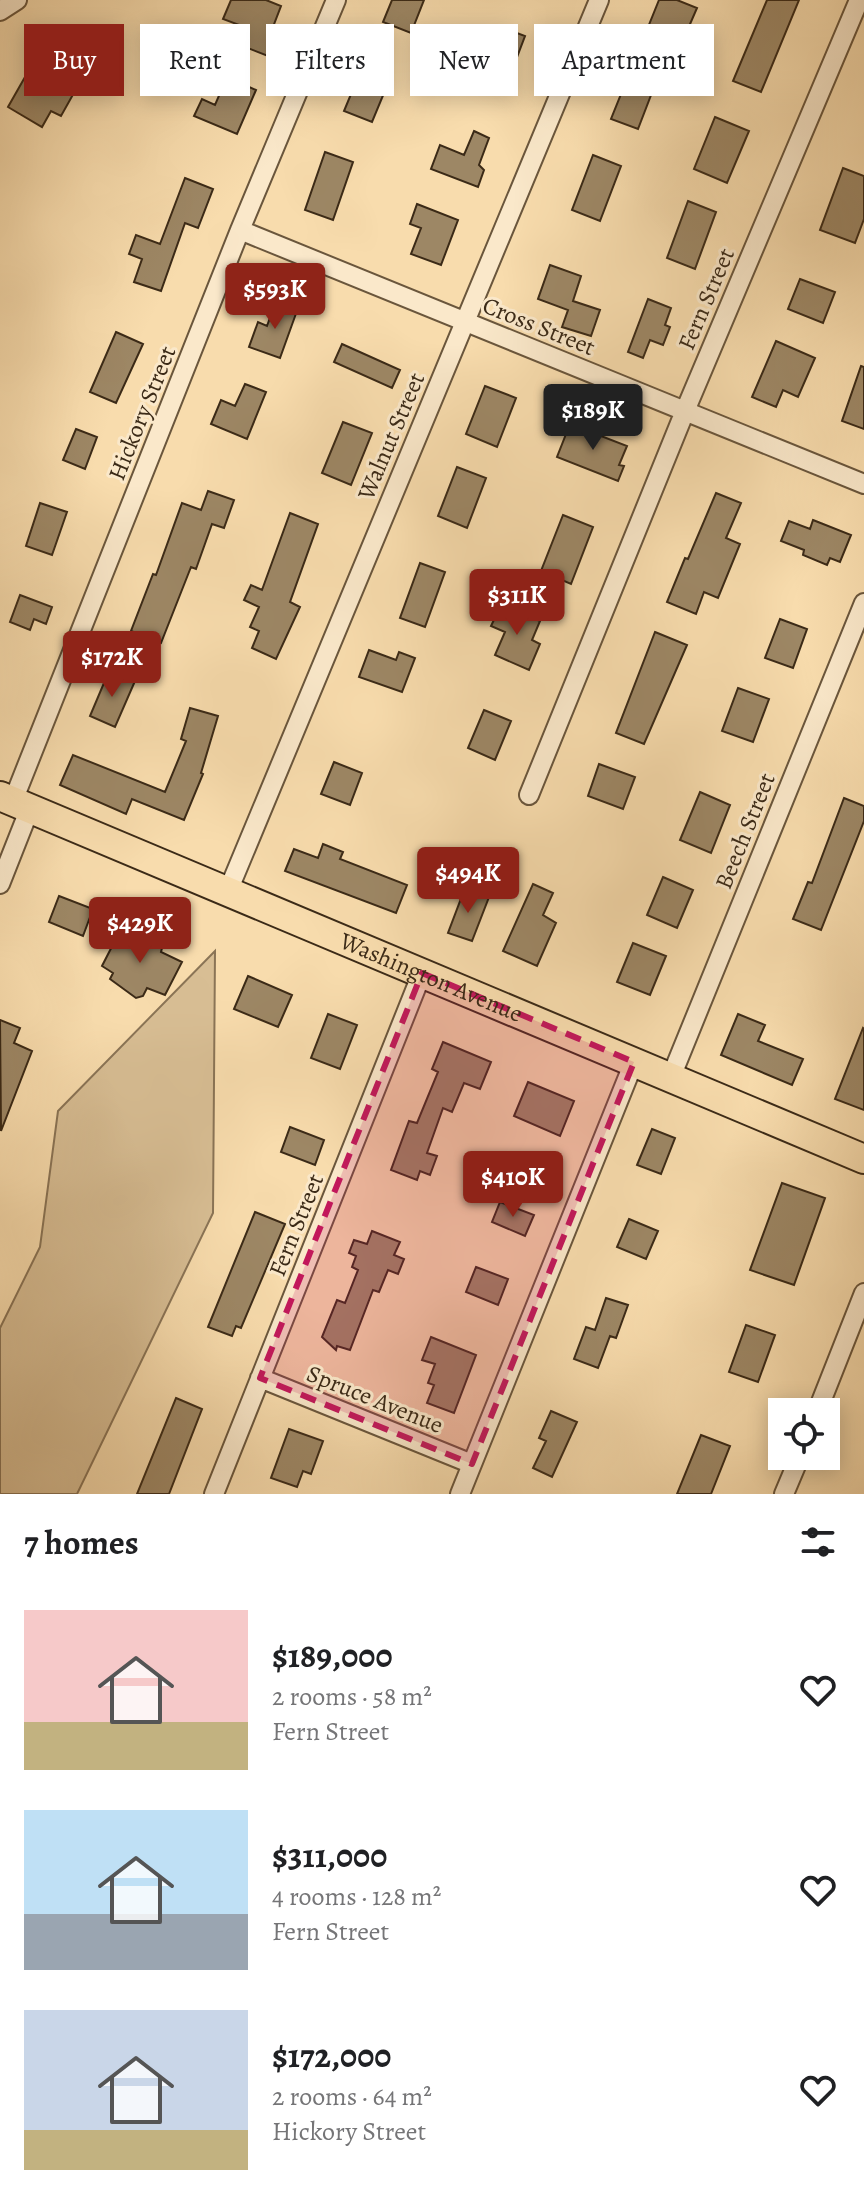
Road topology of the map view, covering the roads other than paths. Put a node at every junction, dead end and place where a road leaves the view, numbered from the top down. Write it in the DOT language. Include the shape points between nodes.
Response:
graph roads {
  1 [pos="17,0"];
  2 [pos="336,0"];
  3 [pos="599,0"];
  4 [pos="859,0"];
  5 [pos="0,11"];
  6 [pos="240,230"];
  7 [pos="465,322"];
  8 [pos="685,411"];
  9 [pos="864,484"];
  10 [pos="864,603"];
  11 [pos="529,795"];
  12 [pos="14,802"];
  13 [pos="0,884"];
  14 [pos="228,891"];
  15 [pos="422,973"];
  16 [pos="634,1062"];
  17 [pos="671,1077"];
  18 [pos="864,1159"];
  19 [pos="864,1293"];
  20 [pos="260,1378"];
  21 [pos="823,1398"];
  22 [pos="472,1464"];
  23 [pos="794,1470"];
  24 [pos="214,1494"];
  25 [pos="460,1494"];
  26 [pos="784,1494"];
  1 -- 5 [label="street"];
  2 -- 6 [label="street, Hickory Street"];
  3 -- 7 [label="street, Walnut Street"];
  4 -- 8 [label="street, Fern Street"];
  6 -- 7 [label="street, Cross Street"];
  6 -- 12 [label="street, Hickory Street"];
  7 -- 8 [label="street, Cross Street"];
  7 -- 14 [label="street, Walnut Street"];
  8 -- 9 [label="street, Cross Street"];
  8 -- 11 [label="street, Fern Street"];
  10 -- 17 [label="street, Beech Street"];
  12 -- 13 [label="street, Hickory Street"];
  12 -- 14 [label="main road, Washington Avenue"];
  14 -- 15 [label="main road, Washington Avenue"];
  15 -- 16 [label="main road, Washington Avenue"];
  15 -- 20 [label="street, Fern Street"];
  16 -- 17 [label="main road, Washington Avenue"];
  16 -- 22 [label="street"];
  17 -- 18 [label="main road, Washington Avenue"];
  19 -- 21 [label="street"];
  20 -- 22 [label="street, Spruce Avenue"];
  20 -- 24 [label="street, Fern Street"];
  22 -- 25 [label="street"];
  23 -- 26 [label="street"];
}
